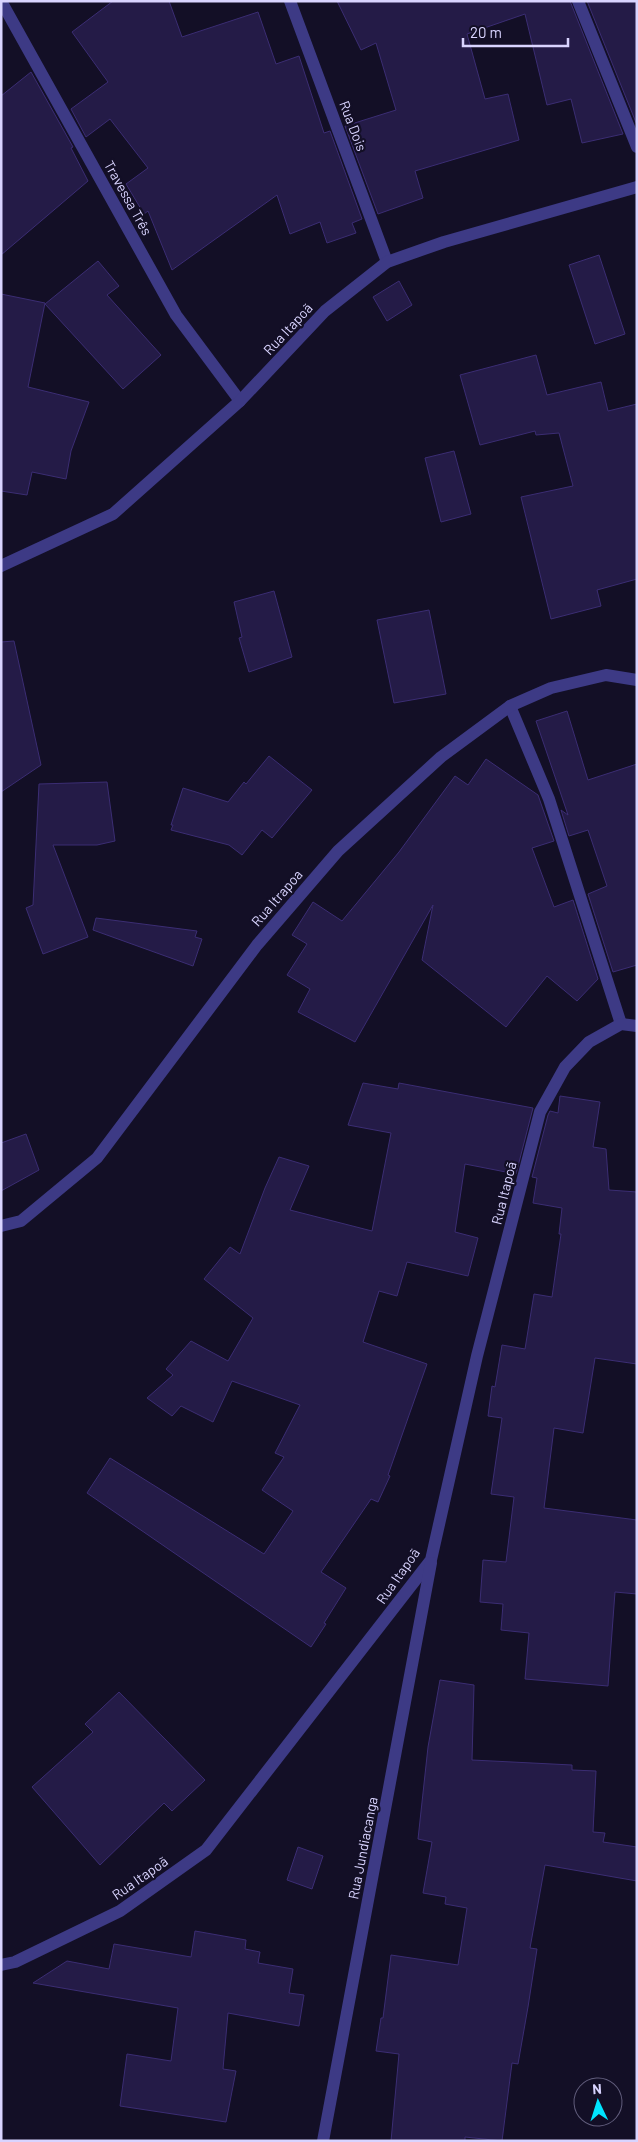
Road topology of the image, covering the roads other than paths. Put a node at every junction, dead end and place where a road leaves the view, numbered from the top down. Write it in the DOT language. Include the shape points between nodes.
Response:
graph roads {
  1 [pos="1,1"];
  2 [pos="290,1"];
  3 [pos="578,1"];
  4 [pos="637,147"];
  5 [pos="637,187"];
  6 [pos="387,262"];
  7 [pos="240,401"];
  8 [pos="1,566"];
  9 [pos="637,680"];
  10 [pos="510,706"];
  11 [pos="621,1024"];
  12 [pos="637,1026"];
  13 [pos="1,1226"];
  14 [pos="431,1560"];
  15 [pos="1,1965"];
  16 [pos="323,2141"];
  1 -- 7 [label="street, Travessa Três" via="176,316"];
  2 -- 6 [label="street, Rua Dois"];
  3 -- 4 [label="street"];
  5 -- 6 [label="street, Rua Itapoã" via="444,242"];
  6 -- 7 [label="street, Rua Itapoã" via="325,311"];
  7 -- 8 [label="street, Rua Itapoã" via="113,514"];
  9 -- 10 [label="street, Rua Itrapoa" via="606,674 551,688"];
  10 -- 11 [label="street" via="549,798"];
  10 -- 13 [label="street, Rua Itrapoa" via="441,757 338,851 257,945 96,1158 21,1220"];
  11 -- 12 [label="street"];
  11 -- 14 [label="street, Rua Itapoã" via="589,1042 565,1067 540,1112 477,1356"];
  14 -- 15 [label="street, Rua Itapoã" via="206,1850 120,1911 15,1962"];
  14 -- 16 [label="street, Rua Jundiacanga"];
}
